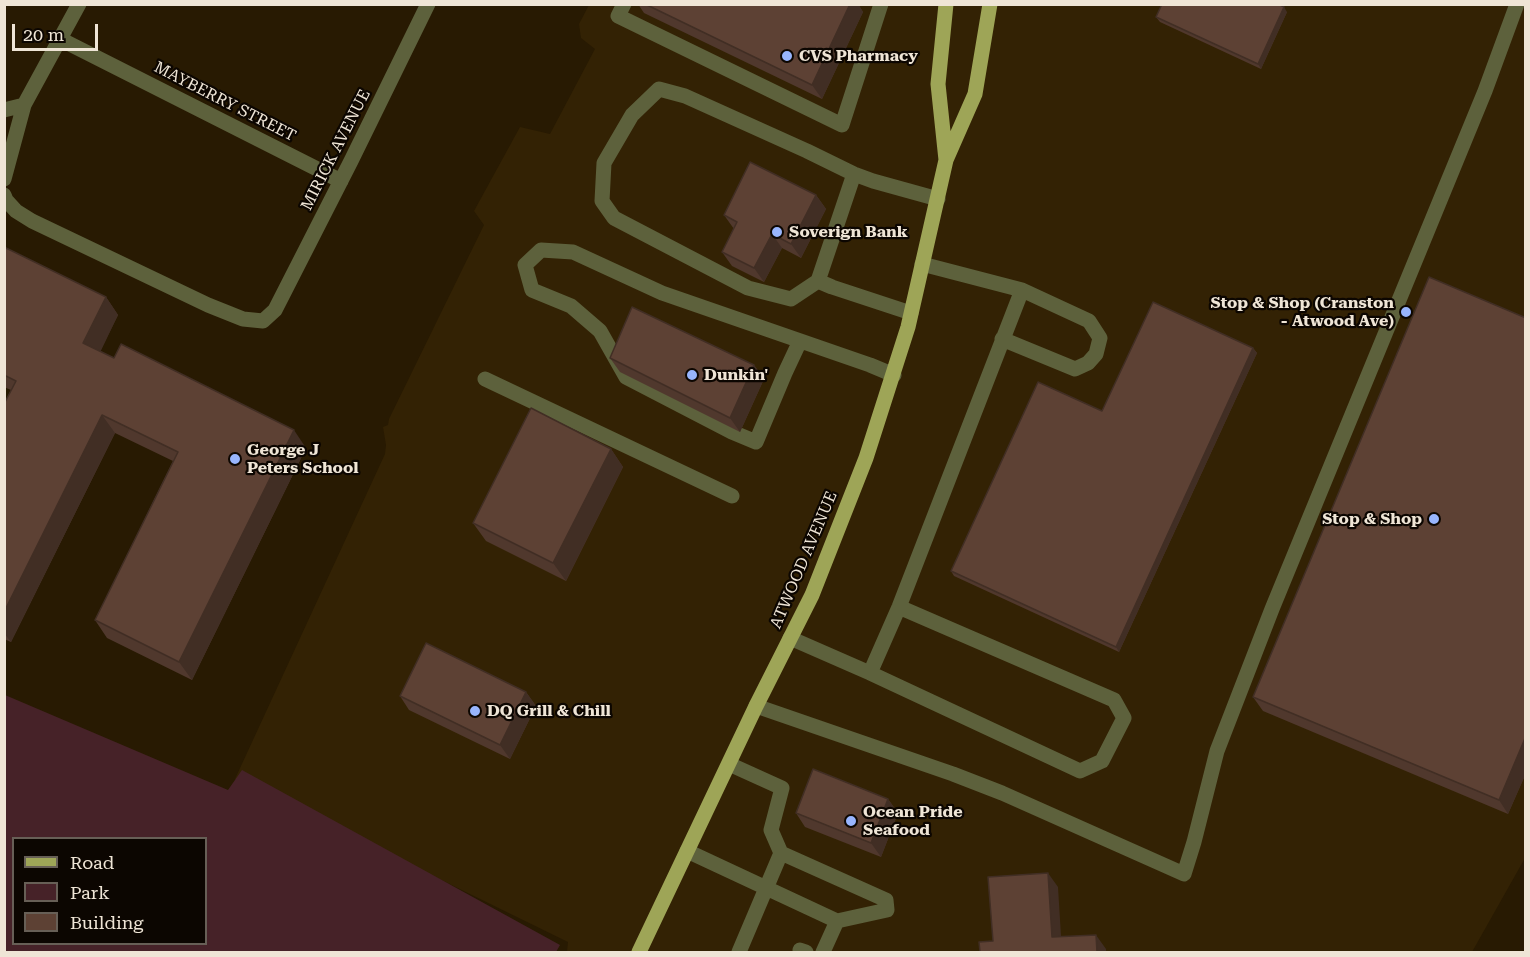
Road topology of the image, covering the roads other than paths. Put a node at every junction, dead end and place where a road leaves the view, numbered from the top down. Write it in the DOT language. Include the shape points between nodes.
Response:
graph roads {
  1 [pos="79,4"];
  2 [pos="428,4"];
  3 [pos="624,4"];
  4 [pos="881,4"];
  5 [pos="946,4"];
  6 [pos="990,4"];
  7 [pos="1517,4"];
  8 [pos="60,39"];
  9 [pos="24,105"];
  10 [pos="4,110"];
  11 [pos="946,160"];
  12 [pos="854,174"];
  13 [pos="4,179"];
  14 [pos="341,182"];
  15 [pos="4,195"];
  16 [pos="938,199"];
  17 [pos="922,264"];
  18 [pos="818,281"];
  19 [pos="1022,290"];
  20 [pos="911,313"];
  21 [pos="1002,339"];
  22 [pos="800,341"];
  23 [pos="894,375"];
  24 [pos="485,379"];
  25 [pos="732,496"];
  26 [pos="899,608"];
  27 [pos="790,638"];
  28 [pos="870,673"];
  29 [pos="756,706"];
  30 [pos="729,764"];
  31 [pos="687,852"];
  32 [pos="781,853"];
  33 [pos="766,889"];
  34 [pos="837,921"];
  35 [pos="639,952"];
  36 [pos="739,952"];
  37 [pos="823,952"];
  1 -- 8 [label="street"];
  2 -- 14 [label="street, MIRICK AVENUE"];
  3 -- 4 [label="street" via="618,16 842,125"];
  5 -- 11 [label="main road, ATWOOD AVENUE" via="938,84"];
  6 -- 11 [label="main road, ATWOOD AVENUE" via="975,94"];
  7 -- 29 [label="street" via="1217,750 1184,874 954,774"];
  8 -- 9 [label="street"];
  8 -- 14 [label="street, MAYBERRY STREET"];
  9 -- 10 [label="street"];
  9 -- 13 [label="street"];
  11 -- 16 [label="main road, ATWOOD AVENUE"];
  12 -- 16 [label="street"];
  12 -- 18 [label="street"];
  12 -- 18 [label="street" via="685,96 659,89 632,115 604,163 602,201 614,218 748,288 791,299"];
  14 -- 15 [label="street, MIRICK AVENUE" via="275,310 263,321 243,319 208,305 32,221 16,211"];
  16 -- 17 [label="main road, ATWOOD AVENUE"];
  17 -- 19 [label="street"];
  17 -- 20 [label="main road, ATWOOD AVENUE"];
  18 -- 20 [label="street"];
  19 -- 21 [label="street"];
  19 -- 21 [label="street" via="1089,321 1100,338 1096,354 1074,369"];
  20 -- 23 [label="main road, ATWOOD AVENUE"];
  21 -- 26 [label="street"];
  22 -- 22 [label="street" via="662,293 573,252 542,250 525,266 532,290 571,306 600,331 626,377 756,442"];
  22 -- 23 [label="street"];
  23 -- 27 [label="main road, ATWOOD AVENUE" via="812,595"];
  24 -- 25 [label="street"];
  26 -- 28 [label="street"];
  26 -- 28 [label="street" via="1114,700 1124,718 1102,761 1080,771"];
  27 -- 28 [label="street"];
  27 -- 29 [label="main road, ATWOOD AVENUE"];
  29 -- 30 [label="main road, ATWOOD AVENUE"];
  30 -- 31 [label="main road, ATWOOD AVENUE"];
  30 -- 32 [label="street" via="782,788 771,830"];
  31 -- 33 [label="street"];
  31 -- 35 [label="main road, ATWOOD AVENUE"];
  32 -- 33 [label="street"];
  32 -- 34 [label="street" via="886,900 887,910"];
  33 -- 34 [label="street"];
  33 -- 36 [label="street" via="757,930"];
  34 -- 37 [label="street"];
}
